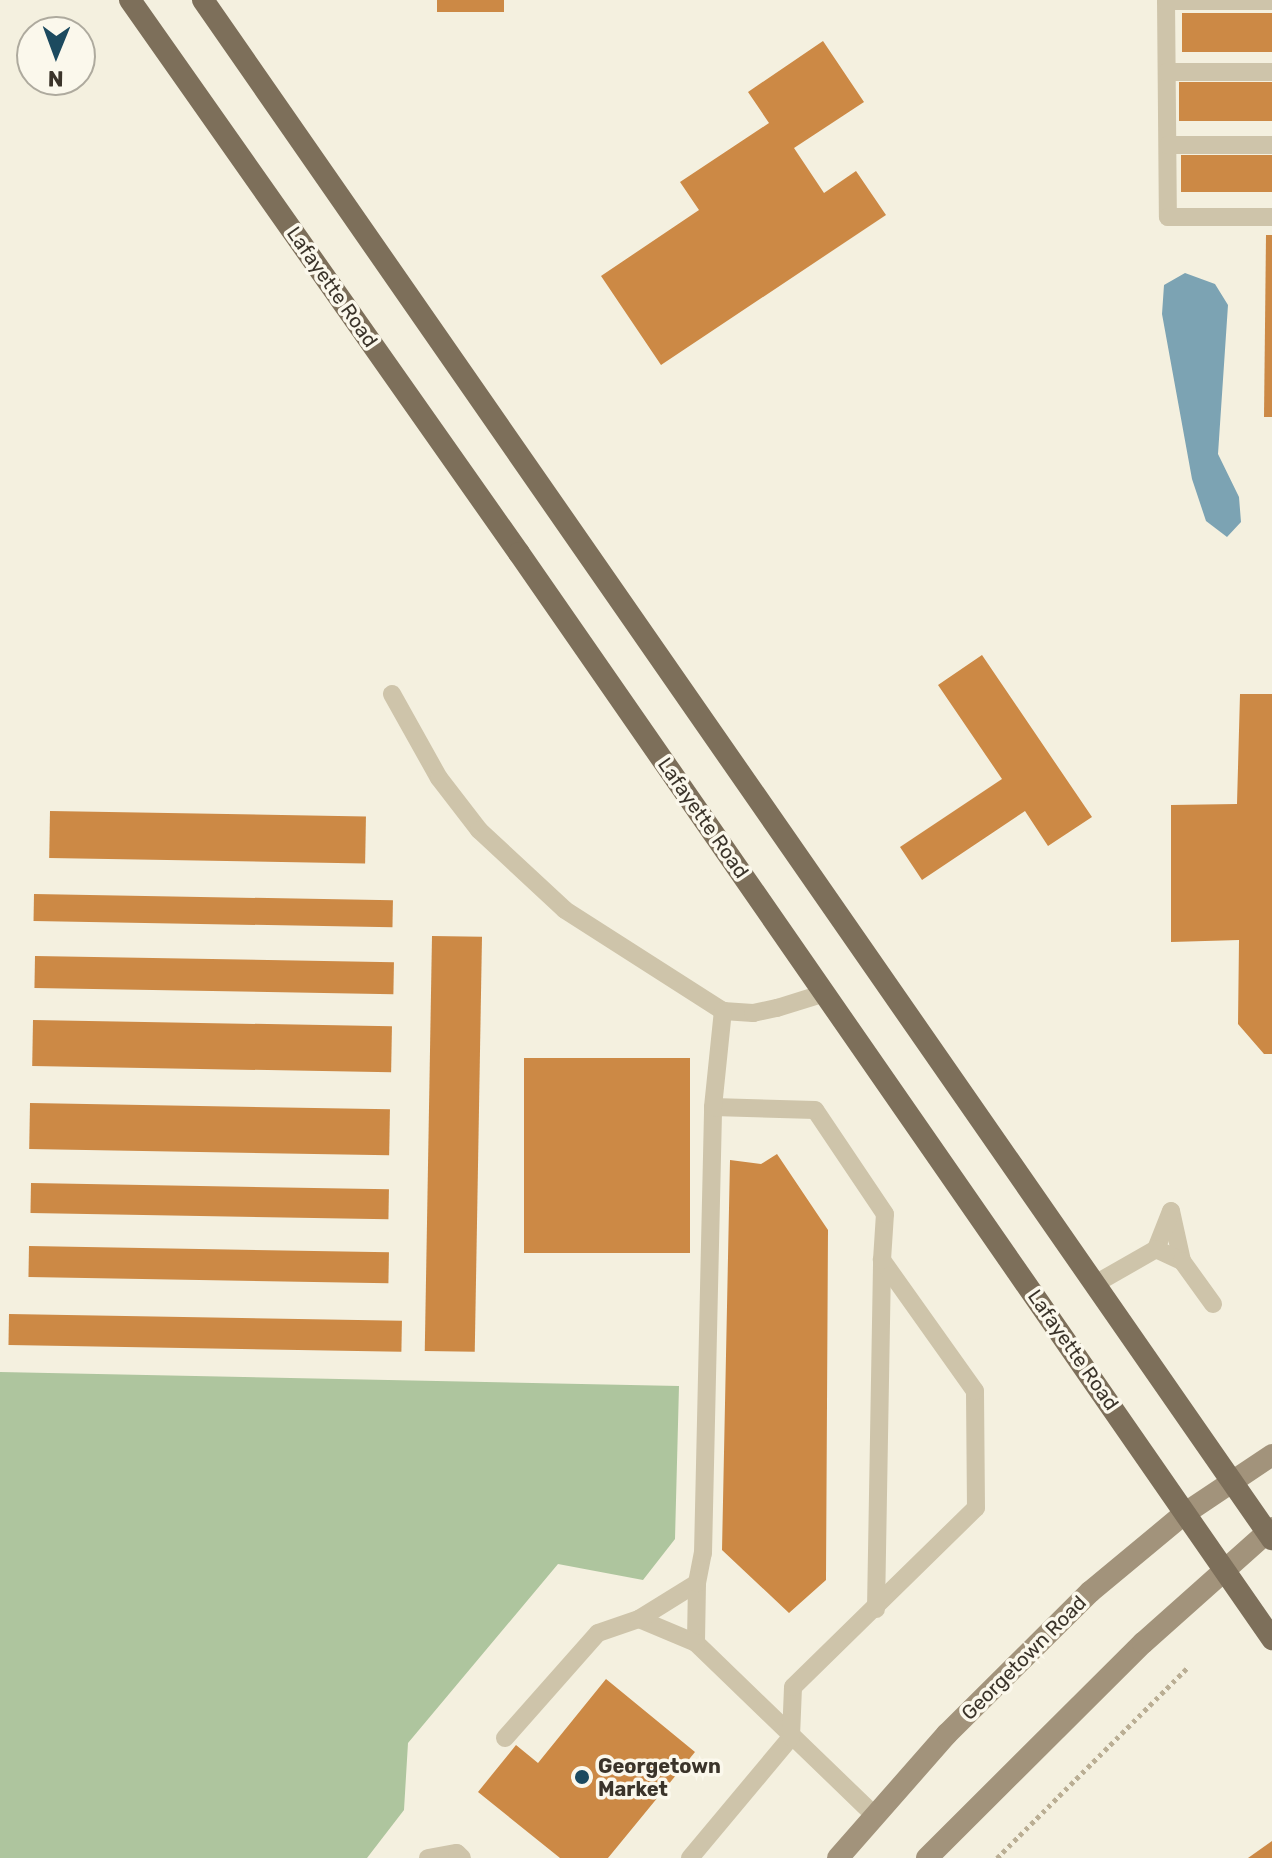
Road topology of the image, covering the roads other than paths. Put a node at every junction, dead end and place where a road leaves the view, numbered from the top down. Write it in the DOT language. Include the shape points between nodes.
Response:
graph roads {
  1 [pos="130,0"];
  2 [pos="203,0"];
  3 [pos="1166,0"];
  4 [pos="1272,1"];
  5 [pos="1167,72"];
  6 [pos="1272,72"];
  7 [pos="1168,145"];
  8 [pos="1272,145"];
  9 [pos="1272,217"];
  10 [pos="392,694"];
  11 [pos="825,993"];
  12 [pos="723,1011"];
  13 [pos="713,1107"];
  14 [pos="1156,1249"];
  15 [pos="882,1260"];
  16 [pos="1182,1261"];
  17 [pos="1095,1284"];
  18 [pos="1213,1304"];
  19 [pos="1272,1455"];
  20 [pos="1232,1481"];
  21 [pos="1184,1514"];
  22 [pos="1270,1533"];
  23 [pos="1224,1570"];
  24 [pos="697,1583"];
  25 [pos="876,1609"];
  26 [pos="639,1619"];
  27 [pos="1272,1639"];
  28 [pos="696,1643"];
  29 [pos="791,1737"];
  30 [pos="505,1738"];
  31 [pos="875,1816"];
  32 [pos="428,1858"];
  33 [pos="462,1858"];
  34 [pos="690,1858"];
  35 [pos="838,1858"];
  36 [pos="927,1858"];
  1 -- 11 [label="main road, Lafayette Road"];
  2 -- 17 [label="main road"];
  3 -- 4 [label="lane"];
  3 -- 5 [label="lane"];
  5 -- 6 [label="lane"];
  5 -- 7 [label="lane"];
  7 -- 8 [label="lane"];
  7 -- 9 [label="lane" via="1168,217"];
  10 -- 12 [label="lane" via="439,778 506,858 565,910"];
  11 -- 12 [label="lane" via="753,1013"];
  11 -- 21 [label="main road, Lafayette Road"];
  12 -- 13 [label="lane"];
  13 -- 15 [label="lane" via="815,1110 885,1214"];
  13 -- 24 [label="lane" via="703,1553"];
  14 -- 16 [label="lane"];
  14 -- 16 [label="lane" via="1171,1211"];
  14 -- 17 [label="lane"];
  15 -- 25 [label="lane"];
  15 -- 25 [label="lane" via="975,1391 976,1508"];
  16 -- 18 [label="lane"];
  17 -- 20 [label="main road"];
  19 -- 20 [label="main road, Georgetown Road"];
  20 -- 21 [label="main road, Georgetown Road"];
  20 -- 22 [label="main road"];
  21 -- 23 [label="main road, Lafayette Road"];
  21 -- 31 [label="main road, Georgetown Road" via="1027,1653"];
  22 -- 23 [label="main road"];
  23 -- 27 [label="main road, Lafayette Road"];
  23 -- 36 [label="main road"];
  24 -- 26 [label="lane"];
  24 -- 28 [label="lane"];
  25 -- 29 [label="lane" via="793,1687"];
  26 -- 28 [label="lane"];
  26 -- 30 [label="lane" via="598,1633"];
  28 -- 29 [label="lane"];
  29 -- 31 [label="lane"];
  29 -- 34 [label="lane"];
  31 -- 35 [label="main road, Georgetown Road"];
  32 -- 33 [label="lane" via="457,1853"];
}
